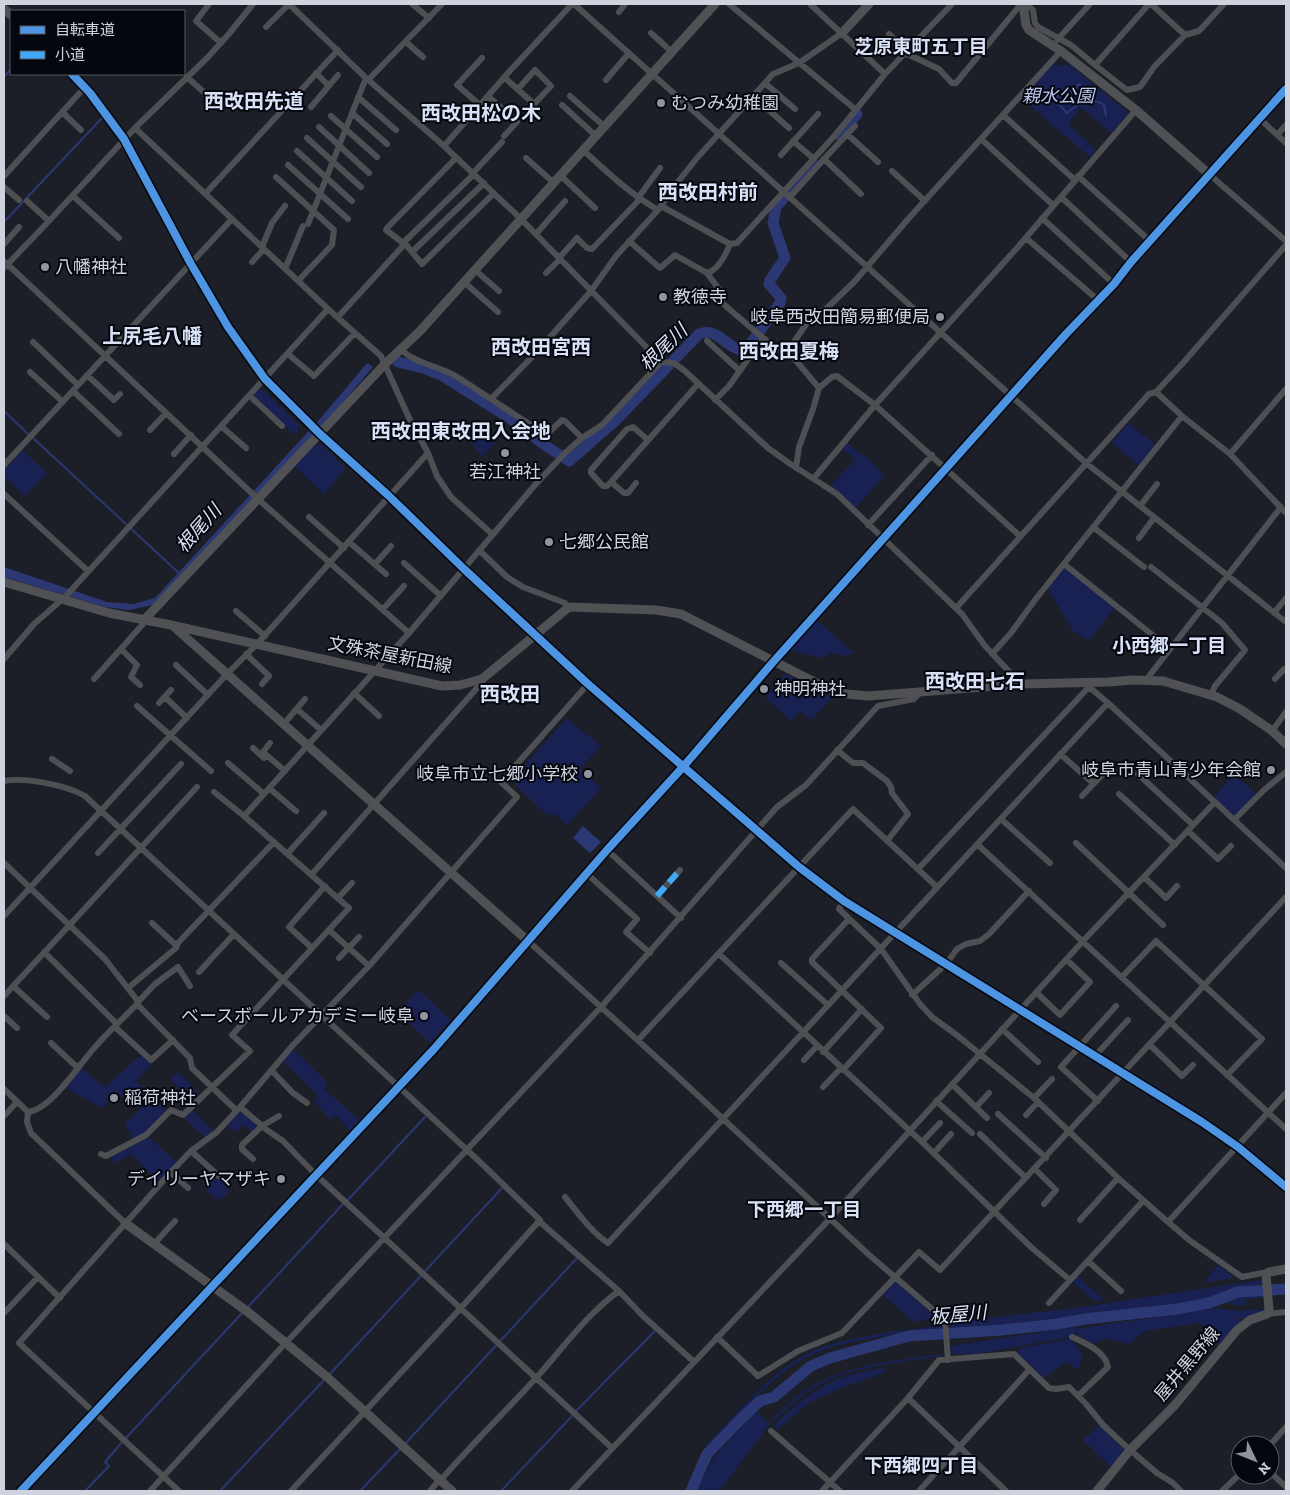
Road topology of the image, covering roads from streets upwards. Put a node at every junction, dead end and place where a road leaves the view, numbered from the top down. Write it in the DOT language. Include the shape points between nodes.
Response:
graph roads {
  1 [pos="209,4"];
  2 [pos="289,4"];
  3 [pos="412,4"];
  4 [pos="442,4"];
  5 [pos="573,4"];
  6 [pos="625,4"];
  7 [pos="715,4"];
  8 [pos="729,4"];
  9 [pos="810,4"];
  10 [pos="869,4"];
  11 [pos="952,4"];
  12 [pos="1022,4"];
  13 [pos="1090,4"];
  14 [pos="1150,4"];
  15 [pos="1224,4"];
  16 [pos="251,5"];
  17 [pos="737,6"];
  18 [pos="619,12"];
  19 [pos="428,18"];
  20 [pos="266,27"];
  21 [pos="842,32"];
  22 [pos="651,33"];
  23 [pos="889,34"];
  24 [pos="1185,35"];
  25 [pos="406,42"];
  26 [pos="1055,42"];
  27 [pos="221,43"];
  28 [pos="338,50"];
  29 [pos="1061,50"];
  30 [pos="672,52"];
  31 [pos="906,52"];
  32 [pos="630,53"];
  33 [pos="423,57"];
  34 [pos="482,58"];
  35 [pos="799,63"];
  36 [pos="1095,65"];
  37 [pos="316,74"];
  38 [pos="652,74"];
  39 [pos="885,74"];
  40 [pos="73,75"];
  41 [pos="338,75"];
  42 [pos="187,77"];
  43 [pos="504,77"];
  44 [pos="367,79"];
  45 [pos="606,80"];
  46 [pos="765,83"];
  47 [pos="329,86"];
  48 [pos="85,87"];
  49 [pos="518,89"];
  50 [pos="1286,89"];
  51 [pos="488,96"];
  52 [pos="570,96"];
  53 [pos="754,96"];
  54 [pos="358,97"];
  55 [pos="217,104"];
  56 [pos="562,105"];
  57 [pos="480,106"];
  58 [pos="311,107"];
  59 [pos="795,110"];
  60 [pos="856,110"];
  61 [pos="1136,110"];
  62 [pos="62,112"];
  63 [pos="352,113"];
  64 [pos="818,114"];
  65 [pos="1003,115"];
  66 [pos="331,116"];
  67 [pos="1260,119"];
  68 [pos="1286,125"];
  69 [pos="604,126"];
  70 [pos="855,126"];
  71 [pos="319,127"];
  72 [pos="135,128"];
  73 [pos="789,128"];
  74 [pos="346,129"];
  75 [pos="81,130"];
  76 [pos="396,130"];
  77 [pos="720,134"];
  78 [pos="847,134"];
  79 [pos="1277,135"];
  80 [pos="596,136"];
  81 [pos="307,138"];
  82 [pos="124,139"];
  83 [pos="981,139"];
  84 [pos="793,141"];
  85 [pos="1286,143"];
  86 [pos="387,144"];
  87 [pos="339,146"];
  88 [pos="444,146"];
  89 [pos="583,150"];
  90 [pos="297,152"];
  91 [pos="780,155"];
  92 [pos="377,157"];
  93 [pos="456,158"];
  94 [pos="526,158"];
  95 [pos="813,158"];
  96 [pos="824,159"];
  97 [pos="333,162"];
  98 [pos="878,162"];
  99 [pos="288,165"];
  100 [pos="660,168"];
  101 [pos="892,171"];
  102 [pos="369,173"];
  103 [pos="473,173"];
  104 [pos="1210,174"];
  105 [pos="4,176"];
  106 [pos="276,177"];
  107 [pos="326,178"];
  108 [pos="1077,178"];
  109 [pos="557,179"];
  110 [pos="484,183"];
  111 [pos="4,186"];
  112 [pos="361,187"];
  113 [pos="783,191"];
  114 [pos="494,193"];
  115 [pos="206,194"];
  116 [pos="320,194"];
  117 [pos="861,194"];
  118 [pos="72,196"];
  119 [pos="790,197"];
  120 [pos="1061,197"];
  121 [pos="639,199"];
  122 [pos="19,200"];
  123 [pos="565,201"];
  124 [pos="925,201"];
  125 [pos="27,202"];
  126 [pos="352,202"];
  127 [pos="1053,205"];
  128 [pos="285,206"];
  129 [pos="596,208"];
  130 [pos="660,208"];
  131 [pos="313,211"];
  132 [pos="1042,218"];
  133 [pos="232,219"];
  134 [pos="348,219"];
  135 [pos="521,219"];
  136 [pos="49,221"];
  137 [pos="19,227"];
  138 [pos="536,234"];
  139 [pos="119,238"];
  140 [pos="1026,238"];
  141 [pos="629,241"];
  142 [pos="1150,241"];
  143 [pos="1286,241"];
  144 [pos="4,244"];
  145 [pos="403,244"];
  146 [pos="730,244"];
  147 [pos="1286,245"];
  148 [pos="263,248"];
  149 [pos="412,252"];
  150 [pos="559,258"];
  151 [pos="252,262"];
  152 [pos="1131,262"];
  153 [pos="5,264"];
  154 [pos="191,264"];
  155 [pos="867,266"];
  156 [pos="285,269"];
  157 [pos="475,270"];
  158 [pos="546,273"];
  159 [pos="707,273"];
  160 [pos="298,281"];
  161 [pos="464,282"];
  162 [pos="1114,284"];
  163 [pos="499,291"];
  164 [pos="591,291"];
  165 [pos="1098,300"];
  166 [pos="328,309"];
  167 [pos="498,312"];
  168 [pos="338,317"];
  169 [pos="940,331"];
  170 [pos="355,333"];
  171 [pos="763,338"];
  172 [pos="708,341"];
  173 [pos="33,342"];
  174 [pos="401,350"];
  175 [pos="786,350"];
  176 [pos="288,354"];
  177 [pos="106,355"];
  178 [pos="661,362"];
  179 [pos="385,364"];
  180 [pos="740,371"];
  181 [pos="30,372"];
  182 [pos="87,375"];
  183 [pos="265,379"];
  184 [pos="698,384"];
  185 [pos="78,385"];
  186 [pos="819,388"];
  187 [pos="1286,389"];
  188 [pos="73,391"];
  189 [pos="1156,392"];
  190 [pos="120,394"];
  191 [pos="250,396"];
  192 [pos="1012,396"];
  193 [pos="491,399"];
  194 [pos="715,400"];
  195 [pos="62,402"];
  196 [pos="875,405"];
  197 [pos="166,413"];
  198 [pos="1182,416"];
  199 [pos="282,426"];
  200 [pos="222,427"];
  201 [pos="150,430"];
  202 [pos="319,433"];
  203 [pos="119,434"];
  204 [pos="191,435"];
  205 [pos="582,438"];
  206 [pos="648,440"];
  207 [pos="203,447"];
  208 [pos="246,448"];
  209 [pos="428,453"];
  210 [pos="174,454"];
  211 [pos="1230,454"];
  212 [pos="932,455"];
  213 [pos="1086,463"];
  214 [pos="4,465"];
  215 [pos="796,468"];
  216 [pos="946,469"];
  217 [pos="814,478"];
  218 [pos="611,482"];
  219 [pos="636,484"];
  220 [pos="1157,484"];
  221 [pos="1121,492"];
  222 [pos="4,494"];
  223 [pos="256,495"];
  224 [pos="389,496"];
  225 [pos="1140,506"];
  226 [pos="1281,507"];
  227 [pos="1286,513"];
  228 [pos="309,517"];
  229 [pos="1154,518"];
  230 [pos="868,525"];
  231 [pos="1094,527"];
  232 [pos="492,534"];
  233 [pos="1020,536"];
  234 [pos="1139,538"];
  235 [pos="883,539"];
  236 [pos="350,542"];
  237 [pos="391,546"];
  238 [pos="344,548"];
  239 [pos="479,550"];
  240 [pos="404,562"];
  241 [pos="330,563"];
  242 [pos="375,564"];
  243 [pos="1064,564"];
  244 [pos="464,568"];
  245 [pos="88,571"];
  246 [pos="386,574"];
  247 [pos="1227,576"];
  248 [pos="4,582"];
  249 [pos="404,586"];
  250 [pos="441,596"];
  251 [pos="64,598"];
  252 [pos="1286,598"];
  253 [pos="570,607"];
  254 [pos="1202,607"];
  255 [pos="956,608"];
  256 [pos="383,609"];
  257 [pos="236,611"];
  258 [pos="1274,613"];
  259 [pos="145,619"];
  260 [pos="1286,622"];
  261 [pos="171,625"];
  262 [pos="409,632"];
  263 [pos="534,634"];
  264 [pos="265,636"];
  265 [pos="257,644"];
  266 [pos="1170,648"];
  267 [pos="121,649"];
  268 [pos="246,654"];
  269 [pos="992,654"];
  270 [pos="4,659"];
  271 [pos="774,661"];
  272 [pos="176,665"];
  273 [pos="374,670"];
  274 [pos="1286,671"];
  275 [pos="227,674"];
  276 [pos="94,679"];
  277 [pos="482,679"];
  278 [pos="1275,679"];
  279 [pos="1146,680"];
  280 [pos="140,684"];
  281 [pos="262,684"];
  282 [pos="588,684"];
  283 [pos="1021,684"];
  284 [pos="1090,685"];
  285 [pos="171,690"];
  286 [pos="922,691"];
  287 [pos="354,693"];
  288 [pos="208,695"];
  289 [pos="1211,695"];
  290 [pos="165,697"];
  291 [pos="305,699"];
  292 [pos="1108,702"];
  293 [pos="159,703"];
  294 [pos="137,706"];
  295 [pos="297,709"];
  296 [pos="1286,712"];
  297 [pos="379,716"];
  298 [pos="187,718"];
  299 [pos="288,719"];
  300 [pos="321,730"];
  301 [pos="1272,732"];
  302 [pos="170,736"];
  303 [pos="270,743"];
  304 [pos="1286,744"];
  305 [pos="308,745"];
  306 [pos="253,748"];
  307 [pos="837,750"];
  308 [pos="1060,754"];
  309 [pos="52,759"];
  310 [pos="228,763"];
  311 [pos="181,764"];
  312 [pos="683,767"];
  313 [pos="70,771"];
  314 [pos="212,771"];
  315 [pos="284,772"];
  316 [pos="1286,772"];
  317 [pos="1103,774"];
  318 [pos="1138,774"];
  319 [pos="4,781"];
  320 [pos="1093,783"];
  321 [pos="197,787"];
  322 [pos="269,788"];
  323 [pos="214,792"];
  324 [pos="264,794"];
  325 [pos="1120,794"];
  326 [pos="1082,796"];
  327 [pos="1215,802"];
  328 [pos="374,804"];
  329 [pos="101,811"];
  330 [pos="296,811"];
  331 [pos="324,813"];
  332 [pos="244,816"];
  333 [pos="1001,818"];
  334 [pos="1234,820"];
  335 [pos="1194,825"];
  336 [pos="120,829"];
  337 [pos="756,829"];
  338 [pos="1188,831"];
  339 [pos="887,841"];
  340 [pos="274,842"];
  341 [pos="1076,843"];
  342 [pos="977,844"];
  343 [pos="1175,845"];
  344 [pos="1231,846"];
  345 [pos="140,848"];
  346 [pos="607,850"];
  347 [pos="98,853"];
  348 [pos="288,853"];
  349 [pos="1050,862"];
  350 [pos="4,865"];
  351 [pos="799,867"];
  352 [pos="1286,868"];
  353 [pos="918,869"];
  354 [pos="680,870"];
  355 [pos="450,873"];
  356 [pos="586,873"];
  357 [pos="312,874"];
  358 [pos="1144,877"];
  359 [pos="352,883"];
  360 [pos="325,886"];
  361 [pos="1177,886"];
  362 [pos="30,887"];
  363 [pos="937,887"];
  364 [pos="1029,891"];
  365 [pos="1130,892"];
  366 [pos="657,896"];
  367 [pos="1286,897"];
  368 [pos="338,898"];
  369 [pos="844,901"];
  370 [pos="209,911"];
  371 [pos="4,916"];
  372 [pos="681,918"];
  373 [pos="849,919"];
  374 [pos="152,923"];
  375 [pos="69,925"];
  376 [pos="1163,925"];
  377 [pos="329,930"];
  378 [pos="895,932"];
  379 [pos="234,934"];
  380 [pos="358,937"];
  381 [pos="527,940"];
  382 [pos="1083,941"];
  383 [pos="177,946"];
  384 [pos="312,948"];
  385 [pos="348,948"];
  386 [pos="881,949"];
  387 [pos="44,952"];
  388 [pos="650,953"];
  389 [pos="718,954"];
  390 [pos="339,958"];
  391 [pos="1067,960"];
  392 [pos="781,962"];
  393 [pos="946,964"];
  394 [pos="369,966"];
  395 [pos="199,972"];
  396 [pos="1122,977"];
  397 [pos="283,979"];
  398 [pos="1205,984"];
  399 [pos="13,986"];
  400 [pos="190,986"];
  401 [pos="128,988"];
  402 [pos="842,991"];
  403 [pos="1037,993"];
  404 [pos="912,995"];
  405 [pos="4,996"];
  406 [pos="137,1004"];
  407 [pos="828,1005"];
  408 [pos="1116,1006"];
  409 [pos="601,1007"];
  410 [pos="862,1009"];
  411 [pos="1020,1010"];
  412 [pos="4,1016"];
  413 [pos="322,1016"];
  414 [pos="47,1018"];
  415 [pos="1128,1020"];
  416 [pos="1171,1022"];
  417 [pos="116,1026"];
  418 [pos="17,1028"];
  419 [pos="1002,1029"];
  420 [pos="803,1033"];
  421 [pos="173,1040"];
  422 [pos="638,1040"];
  423 [pos="51,1043"];
  424 [pos="1150,1045"];
  425 [pos="817,1046"];
  426 [pos="1078,1046"];
  427 [pos="823,1052"];
  428 [pos="980,1055"];
  429 [pos="1095,1056"];
  430 [pos="804,1060"];
  431 [pos="1038,1062"];
  432 [pos="1193,1065"];
  433 [pos="78,1068"];
  434 [pos="842,1069"];
  435 [pos="271,1070"];
  436 [pos="1123,1073"];
  437 [pos="1227,1075"];
  438 [pos="1052,1079"];
  439 [pos="952,1084"];
  440 [pos="211,1087"];
  441 [pos="398,1087"];
  442 [pos="823,1087"];
  443 [pos="4,1089"];
  444 [pos="988,1093"];
  445 [pos="1286,1093"];
  446 [pos="1036,1100"];
  447 [pos="936,1101"];
  448 [pos="1098,1101"];
  449 [pos="18,1102"];
  450 [pos="307,1103"];
  451 [pos="976,1107"];
  452 [pos="238,1109"];
  453 [pos="28,1112"];
  454 [pos="1269,1112"];
  455 [pos="998,1114"];
  456 [pos="1026,1115"];
  457 [pos="4,1116"];
  458 [pos="278,1116"];
  459 [pos="987,1118"];
  460 [pos="722,1119"];
  461 [pos="940,1123"];
  462 [pos="262,1126"];
  463 [pos="1286,1129"];
  464 [pos="909,1130"];
  465 [pos="1069,1132"];
  466 [pos="972,1133"];
  467 [pos="951,1134"];
  468 [pos="980,1134"];
  469 [pos="922,1142"];
  470 [pos="1238,1147"];
  471 [pos="466,1150"];
  472 [pos="191,1151"];
  473 [pos="934,1153"];
  474 [pos="101,1154"];
  475 [pos="1046,1158"];
  476 [pos="253,1160"];
  477 [pos="1035,1169"];
  478 [pos="170,1172"];
  479 [pos="316,1174"];
  480 [pos="220,1178"];
  481 [pos="1026,1178"];
  482 [pos="1118,1178"];
  483 [pos="1286,1187"];
  484 [pos="188,1188"];
  485 [pos="565,1197"];
  486 [pos="1143,1201"];
  487 [pos="1044,1204"];
  488 [pos="996,1212"];
  489 [pos="829,1218"];
  490 [pos="540,1220"];
  491 [pos="1080,1220"];
  492 [pos="175,1221"];
  493 [pos="1168,1222"];
  494 [pos="126,1223"];
  495 [pos="385,1237"];
  496 [pos="4,1244"];
  497 [pos="154,1244"];
  498 [pos="1088,1261"];
  499 [pos="1286,1269"];
  500 [pos="1265,1276"];
  501 [pos="38,1277"];
  502 [pos="895,1277"];
  503 [pos="1070,1280"];
  504 [pos="212,1286"];
  505 [pos="619,1291"];
  506 [pos="1121,1291"];
  507 [pos="60,1298"];
  508 [pos="1049,1303"];
  509 [pos="460,1309"];
  510 [pos="1268,1312"];
  511 [pos="1286,1312"];
  512 [pos="4,1314"];
  513 [pos="717,1337"];
  514 [pos="1072,1337"];
  515 [pos="285,1344"];
  516 [pos="947,1357"];
  517 [pos="693,1361"];
  518 [pos="1030,1369"];
  519 [pos="536,1378"];
  520 [pos="1078,1396"];
  521 [pos="908,1398"];
  522 [pos="364,1412"];
  523 [pos="94,1413"];
  524 [pos="771,1431"];
  525 [pos="960,1447"];
  526 [pos="612,1448"];
  527 [pos="1130,1450"];
  528 [pos="163,1476"];
  529 [pos="440,1481"];
  530 [pos="831,1482"];
  531 [pos="21,1491"];
  532 [pos="150,1491"];
  533 [pos="179,1491"];
  534 [pos="290,1491"];
  535 [pos="430,1491"];
  536 [pos="452,1491"];
  537 [pos="572,1491"];
  538 [pos="822,1491"];
  539 [pos="840,1491"];
  540 [pos="918,1491"];
  541 [pos="1006,1491"];
  542 [pos="1097,1491"];
  543 [pos="1181,1491"];
  1 -- 27 [label="street" via="196,21"];
  2 -- 20 [label="street"];
  2 -- 28 [label="street"];
  3 -- 19 [label="street"];
  4 -- 19 [label="street"];
  5 -- 32 [label="street"];
  5 -- 43 [label="street"];
  6 -- 18 [label="street"];
  7 -- 30 [label="street"];
  8 -- 17 [label="street"];
  9 -- 21 [label="street"];
  10 -- 21 [label="street"];
  11 -- 31 [label="street"];
  12 -- 26 [label="street" via="1029,30"];
  12 -- 31 [label="street" via="956,83 952,83 939,69"];
  13 -- 26 [label="street"];
  14 -- 24 [label="street"];
  14 -- 36 [label="street"];
  15 -- 24 [label="street" via="1199,31"];
  16 -- 27 [label="street"];
  17 -- 35 [label="street"];
  19 -- 25 [label="street"];
  21 -- 35 [label="street"];
  21 -- 39 [label="street"];
  22 -- 30 [label="street"];
  23 -- 31 [label="street"];
  24 -- 36 [label="street" via="1140,87 1127,90"];
  25 -- 33 [label="street"];
  25 -- 44 [label="street"];
  26 -- 29 [label="street"];
  26 -- 36 [label="street" via="1071,45"];
  27 -- 42 [label="street"];
  28 -- 37 [label="street"];
  28 -- 44 [label="street"];
  29 -- 61 [label="street"];
  29 -- 65 [label="street"];
  30 -- 38 [label="street"];
  31 -- 39 [label="street"];
  32 -- 38 [label="street"];
  32 -- 45 [label="street"];
  34 -- 57 [label="street" via="458,85"];
  35 -- 46 [label="street" via="773,74"];
  35 -- 60 [label="street"];
  37 -- 47 [label="street"];
  37 -- 115 [label="street"];
  38 -- 69 [label="street"];
  38 -- 77 [label="street"];
  39 -- 60 [label="street"];
  40 -- 48 [label="street"];
  41 -- 47 [label="street"];
  42 -- 55 [label="street"];
  42 -- 72 [label="street"];
  43 -- 49 [label="street"];
  43 -- 51 [label="street"];
  44 -- 54 [label="street"];
  44 -- 88 [label="street"];
  46 -- 53 [label="street"];
  46 -- 59 [label="street"];
  47 -- 58 [label="street"];
  48 -- 62 [label="street"];
  48 -- 82 [label="street"];
  49 -- 49 [label="street" via="534,104 551,86 535,70"];
  50 -- 67 [label="street"];
  51 -- 57 [label="street"];
  51 -- 103 [label="street" via="517,122"];
  52 -- 69 [label="street"];
  53 -- 73 [label="street"];
  53 -- 77 [label="street"];
  54 -- 63 [label="street"];
  54 -- 76 [label="street"];
  56 -- 80 [label="street"];
  57 -- 88 [label="street"];
  60 -- 95 [label="street"];
  61 -- 104 [label="street"];
  61 -- 108 [label="street"];
  62 -- 75 [label="street"];
  62 -- 105 [label="street"];
  63 -- 74 [label="street"];
  63 -- 86 [label="street"];
  64 -- 84 [label="street"];
  65 -- 83 [label="street"];
  65 -- 108 [label="street"];
  66 -- 74 [label="street"];
  67 -- 79 [label="street"];
  67 -- 104 [label="street"];
  68 -- 79 [label="street"];
  69 -- 80 [label="street"];
  70 -- 78 [label="street"];
  71 -- 87 [label="street"];
  72 -- 82 [label="street"];
  72 -- 115 [label="street"];
  74 -- 87 [label="street"];
  74 -- 92 [label="street"];
  77 -- 113 [label="street"];
  77 -- 130 [label="street" via="677,183"];
  78 -- 96 [label="street"];
  78 -- 98 [label="street"];
  79 -- 85 [label="street"];
  80 -- 89 [label="street"];
  81 -- 97 [label="street"];
  82 -- 118 [label="street"];
  82 -- 154 [label="street"];
  83 -- 124 [label="street"];
  83 -- 127 [label="street"];
  84 -- 91 [label="street"];
  84 -- 95 [label="street"];
  87 -- 97 [label="street"];
  87 -- 102 [label="street"];
  88 -- 93 [label="street"];
  89 -- 109 [label="street"];
  89 -- 121 [label="street"];
  90 -- 107 [label="street"];
  93 -- 103 [label="street"];
  93 -- 145 [label="street" via="386,228"];
  94 -- 109 [label="street"];
  95 -- 113 [label="street"];
  96 -- 117 [label="street"];
  96 -- 119 [label="street"];
  97 -- 107 [label="street"];
  97 -- 112 [label="street"];
  99 -- 116 [label="street"];
  100 -- 121 [label="street"];
  101 -- 124 [label="street"];
  103 -- 110 [label="street"];
  103 -- 145 [label="street"];
  104 -- 142 [label="street"];
  104 -- 143 [label="street"];
  106 -- 131 [label="street"];
  107 -- 116 [label="street"];
  107 -- 126 [label="street"];
  108 -- 120 [label="street"];
  108 -- 142 [label="street"];
  109 -- 129 [label="street"];
  109 -- 135 [label="street"];
  110 -- 114 [label="street"];
  110 -- 149 [label="street"];
  111 -- 122 [label="street"];
  113 -- 119 [label="street"];
  113 -- 146 [label="street" via="737,243"];
  114 -- 135 [label="street"];
  114 -- 149 [label="street" via="422,264"];
  115 -- 133 [label="street"];
  116 -- 131 [label="street"];
  116 -- 134 [label="street"];
  118 -- 136 [label="street"];
  118 -- 139 [label="street"];
  119 -- 155 [label="street"];
  120 -- 127 [label="street"];
  120 -- 152 [label="street"];
  121 -- 130 [label="street"];
  121 -- 150 [label="street" via="592,250 577,238"];
  123 -- 138 [label="street"];
  124 -- 155 [label="street"];
  125 -- 136 [label="street"];
  127 -- 132 [label="street"];
  128 -- 148 [label="street" via="272,223"];
  130 -- 141 [label="street"];
  130 -- 146 [label="street"];
  131 -- 156 [label="street"];
  131 -- 160 [label="street" via="334,230 332,245"];
  132 -- 140 [label="street"];
  132 -- 162 [label="street"];
  133 -- 148 [label="street"];
  133 -- 154 [label="street"];
  135 -- 138 [label="street"];
  135 -- 157 [label="street"];
  136 -- 153 [label="street"];
  137 -- 144 [label="street"];
  138 -- 150 [label="street"];
  140 -- 165 [label="street"];
  140 -- 169 [label="street"];
  141 -- 159 [label="street" via="660,268 675,255"];
  141 -- 164 [label="street"];
  142 -- 152 [label="street"];
  145 -- 149 [label="street"];
  145 -- 168 [label="street"];
  146 -- 159 [label="street" via="724,257"];
  147 -- 189 [label="street"];
  148 -- 151 [label="street"];
  148 -- 156 [label="street"];
  150 -- 158 [label="street"];
  150 -- 164 [label="street"];
  152 -- 162 [label="street"];
  153 -- 177 [label="street"];
  154 -- 177 [label="street"];
  154 -- 183 [label="street" via="228,327"];
  155 -- 169 [label="street"];
  155 -- 175 [label="street" via="827,308 806,323"];
  156 -- 160 [label="street"];
  157 -- 161 [label="street"];
  157 -- 163 [label="street"];
  159 -- 171 [label="street" via="724,296 721,302"];
  160 -- 166 [label="street"];
  161 -- 167 [label="street"];
  161 -- 174 [label="street"];
  162 -- 165 [label="street"];
  164 -- 178 [label="street"];
  164 -- 193 [label="street"];
  165 -- 192 [label="street"];
  166 -- 168 [label="street"];
  166 -- 176 [label="street"];
  168 -- 170 [label="street"];
  169 -- 192 [label="street"];
  169 -- 196 [label="street"];
  170 -- 176 [label="street" via="314,376"];
  170 -- 179 [label="street" via="381,356"];
  171 -- 175 [label="street" via="780,351"];
  171 -- 180 [label="street"];
  172 -- 180 [label="street"];
  173 -- 185 [label="street"];
  174 -- 179 [label="street"];
  174 -- 193 [label="street" via="410,358 455,376"];
  175 -- 186 [label="street"];
  176 -- 183 [label="street"];
  177 -- 182 [label="street"];
  177 -- 197 [label="street"];
  178 -- 184 [label="street" via="674,364"];
  178 -- 205 [label="street" via="602,425"];
  179 -- 202 [label="street"];
  179 -- 209 [label="street"];
  180 -- 194 [label="street"];
  181 -- 195 [label="street"];
  182 -- 185 [label="street"];
  182 -- 190 [label="street" via="114,400"];
  183 -- 191 [label="street"];
  183 -- 202 [label="street"];
  184 -- 194 [label="street"];
  184 -- 206 [label="street"];
  185 -- 188 [label="street"];
  186 -- 196 [label="street" via="837,376"];
  186 -- 215 [label="street" via="798,447"];
  187 -- 211 [label="street"];
  188 -- 195 [label="street"];
  188 -- 203 [label="street"];
  189 -- 198 [label="street"];
  189 -- 213 [label="street" via="1149,394"];
  191 -- 199 [label="street"];
  191 -- 200 [label="street"];
  192 -- 213 [label="street"];
  192 -- 216 [label="street"];
  193 -- 205 [label="street" via="546,435 562,420"];
  194 -- 215 [label="street" via="768,448"];
  195 -- 214 [label="street"];
  196 -- 212 [label="street"];
  196 -- 217 [label="street"];
  197 -- 201 [label="street"];
  197 -- 204 [label="street"];
  198 -- 211 [label="street"];
  198 -- 221 [label="street"];
  200 -- 207 [label="street"];
  200 -- 208 [label="street"];
  202 -- 223 [label="street"];
  202 -- 224 [label="street"];
  204 -- 207 [label="street"];
  204 -- 210 [label="street"];
  205 -- 232 [label="street"];
  206 -- 218 [label="street"];
  206 -- 218 [label="street" via="633,427 627,429 591,470 603,486"];
  207 -- 223 [label="street"];
  207 -- 245 [label="street"];
  209 -- 224 [label="street"];
  209 -- 232 [label="street" via="436,476 451,497"];
  211 -- 226 [label="street"];
  212 -- 216 [label="street"];
  212 -- 230 [label="street"];
  213 -- 221 [label="street"];
  213 -- 233 [label="street"];
  215 -- 217 [label="street"];
  216 -- 233 [label="street"];
  216 -- 235 [label="street"];
  217 -- 230 [label="street" via="837,494"];
  218 -- 219 [label="street" via="624,494"];
  220 -- 225 [label="street"];
  221 -- 225 [label="street"];
  221 -- 231 [label="street"];
  222 -- 245 [label="street"];
  223 -- 241 [label="street"];
  223 -- 259 [label="street"];
  224 -- 236 [label="street"];
  224 -- 244 [label="street"];
  225 -- 229 [label="street"];
  226 -- 227 [label="street"];
  226 -- 247 [label="street"];
  228 -- 238 [label="street"];
  229 -- 234 [label="street"];
  229 -- 247 [label="street"];
  230 -- 235 [label="street"];
  231 -- 243 [label="street"];
  231 -- 254 [label="street"];
  232 -- 239 [label="street"];
  233 -- 255 [label="street"];
  235 -- 255 [label="street"];
  235 -- 271 [label="street"];
  236 -- 238 [label="street"];
  236 -- 242 [label="street"];
  237 -- 242 [label="street"];
  238 -- 241 [label="street"];
  239 -- 244 [label="street"];
  239 -- 253 [label="street" via="507,577"];
  240 -- 250 [label="street"];
  241 -- 256 [label="street"];
  241 -- 264 [label="street"];
  242 -- 246 [label="street"];
  243 -- 266 [label="street"];
  243 -- 269 [label="street"];
  244 -- 250 [label="street"];
  244 -- 263 [label="street"];
  245 -- 251 [label="street"];
  247 -- 254 [label="street"];
  247 -- 258 [label="street"];
  248 -- 251 [label="street, 文殊茶屋新田線"];
  249 -- 256 [label="street"];
  250 -- 262 [label="street"];
  251 -- 259 [label="street, 文殊茶屋新田線" via="109,613"];
  251 -- 270 [label="street" via="34,624"];
  252 -- 258 [label="street"];
  253 -- 263 [label="street, 文殊茶屋新田線"];
  253 -- 271 [label="street" via="681,614"];
  254 -- 266 [label="street"];
  254 -- 289 [label="street" via="1222,623 1244,650"];
  255 -- 269 [label="street"];
  256 -- 262 [label="street"];
  257 -- 264 [label="street"];
  258 -- 260 [label="street"];
  259 -- 261 [label="street, 文殊茶屋新田線"];
  259 -- 267 [label="street"];
  261 -- 265 [label="street, 文殊茶屋新田線"];
  261 -- 275 [label="street"];
  262 -- 273 [label="street"];
  263 -- 277 [label="street, 文殊茶屋新田線"];
  263 -- 282 [label="street"];
  264 -- 265 [label="street"];
  265 -- 268 [label="street"];
  265 -- 273 [label="street, 文殊茶屋新田線"];
  266 -- 279 [label="street"];
  267 -- 276 [label="street"];
  267 -- 280 [label="street" via="136,665 131,677"];
  268 -- 275 [label="street"];
  268 -- 281 [label="street" via="270,676"];
  269 -- 283 [label="street"];
  271 -- 286 [label="street" via="836,693 868,696"];
  271 -- 312 [label="street"];
  272 -- 288 [label="street"];
  273 -- 277 [label="street, 文殊茶屋新田線" via="442,686"];
  273 -- 287 [label="street"];
  274 -- 278 [label="street" via="1284,669"];
  275 -- 288 [label="street"];
  275 -- 305 [label="street"];
  277 -- 328 [label="street"];
  279 -- 284 [label="street"];
  279 -- 289 [label="street" via="1163,681"];
  282 -- 312 [label="street"];
  282 -- 355 [label="street" via="501,782 517,797"];
  283 -- 284 [label="street"];
  283 -- 286 [label="street"];
  284 -- 292 [label="street"];
  284 -- 353 [label="street"];
  285 -- 290 [label="street"];
  286 -- 307 [label="street" via="914,699 878,706"];
  287 -- 297 [label="street"];
  287 -- 300 [label="street"];
  288 -- 298 [label="street"];
  289 -- 301 [label="street" via="1240,709"];
  290 -- 293 [label="street"];
  290 -- 298 [label="street"];
  291 -- 295 [label="street"];
  292 -- 308 [label="street"];
  292 -- 327 [label="street"];
  294 -- 302 [label="street"];
  295 -- 299 [label="street"];
  295 -- 300 [label="street"];
  296 -- 301 [label="street"];
  298 -- 302 [label="street"];
  300 -- 305 [label="street"];
  301 -- 304 [label="street"];
  302 -- 314 [label="street"];
  302 -- 329 [label="street"];
  303 -- 315 [label="street" via="263,752"];
  305 -- 315 [label="street"];
  305 -- 328 [label="street"];
  306 -- 315 [label="street"];
  307 -- 337 [label="street" via="806,785 777,807"];
  307 -- 339 [label="street" via="853,763 863,763 887,781 908,814"];
  308 -- 320 [label="street"];
  308 -- 333 [label="street"];
  309 -- 313 [label="street"];
  310 -- 324 [label="street"];
  311 -- 336 [label="street"];
  312 -- 337 [label="street"];
  312 -- 346 [label="street"];
  315 -- 322 [label="street"];
  316 -- 334 [label="street"];
  317 -- 320 [label="street"];
  318 -- 335 [label="street"];
  319 -- 329 [label="street" via="20,780 82,794"];
  320 -- 326 [label="street"];
  321 -- 345 [label="street"];
  322 -- 324 [label="street"];
  322 -- 330 [label="street"];
  323 -- 332 [label="street"];
  324 -- 332 [label="street"];
  325 -- 343 [label="street"];
  327 -- 334 [label="street"];
  327 -- 335 [label="street"];
  328 -- 355 [label="street"];
  328 -- 357 [label="street"];
  329 -- 336 [label="street"];
  329 -- 362 [label="street"];
  331 -- 348 [label="street"];
  332 -- 340 [label="street"];
  333 -- 342 [label="street"];
  333 -- 349 [label="street"];
  334 -- 352 [label="street"];
  335 -- 338 [label="street"];
  336 -- 345 [label="street"];
  336 -- 347 [label="street"];
  337 -- 351 [label="street"];
  337 -- 372 [label="street"];
  338 -- 343 [label="street"];
  338 -- 344 [label="street" via="1218,859"];
  339 -- 351 [label="street" via="853,809"];
  339 -- 353 [label="street"];
  340 -- 348 [label="street"];
  340 -- 370 [label="street"];
  341 -- 365 [label="street"];
  342 -- 363 [label="street"];
  342 -- 364 [label="street"];
  343 -- 358 [label="street"];
  345 -- 370 [label="street"];
  345 -- 375 [label="street"];
  346 -- 356 [label="street"];
  346 -- 366 [label="street"];
  348 -- 357 [label="street"];
  350 -- 362 [label="street"];
  351 -- 369 [label="street"];
  351 -- 389 [label="street"];
  353 -- 363 [label="street"];
  354 -- 366 [label="street"];
  355 -- 381 [label="street"];
  355 -- 394 [label="street"];
  356 -- 381 [label="street"];
  356 -- 388 [label="street" via="637,919 626,932"];
  357 -- 360 [label="street"];
  358 -- 361 [label="street" via="1166,898"];
  358 -- 365 [label="street"];
  359 -- 368 [label="street"];
  360 -- 368 [label="street"];
  360 -- 384 [label="street" via="289,927"];
  362 -- 371 [label="street"];
  362 -- 375 [label="street"];
  363 -- 378 [label="street"];
  364 -- 382 [label="street"];
  364 -- 393 [label="street" via="989,934 957,949"];
  365 -- 376 [label="street"];
  365 -- 382 [label="street"];
  366 -- 372 [label="street"];
  367 -- 398 [label="street"];
  368 -- 377 [label="street" via="349,908"];
  369 -- 373 [label="street" via="839,909"];
  369 -- 378 [label="street"];
  370 -- 379 [label="street"];
  370 -- 383 [label="street"];
  372 -- 388 [label="street"];
  373 -- 386 [label="street"];
  373 -- 402 [label="street" via="812,959"];
  374 -- 383 [label="street"];
  375 -- 387 [label="street"];
  375 -- 401 [label="street" via="105,959"];
  377 -- 384 [label="street"];
  377 -- 385 [label="street"];
  378 -- 386 [label="street"];
  378 -- 393 [label="street"];
  379 -- 395 [label="street"];
  379 -- 397 [label="street"];
  380 -- 385 [label="street"];
  381 -- 409 [label="street"];
  381 -- 441 [label="street"];
  382 -- 391 [label="street"];
  382 -- 396 [label="street"];
  383 -- 401 [label="street"];
  384 -- 397 [label="street"];
  385 -- 390 [label="street"];
  385 -- 394 [label="street"];
  386 -- 402 [label="street"];
  386 -- 404 [label="street"];
  387 -- 399 [label="street"];
  387 -- 417 [label="street"];
  388 -- 409 [label="street"];
  389 -- 420 [label="street"];
  389 -- 422 [label="street"];
  391 -- 403 [label="street"];
  391 -- 403 [label="street" via="1090,982 1060,1015"];
  392 -- 407 [label="street"];
  393 -- 404 [label="street"];
  393 -- 411 [label="street"];
  394 -- 413 [label="street"];
  396 -- 398 [label="street" via="1156,941"];
  396 -- 416 [label="street"];
  397 -- 413 [label="street"];
  397 -- 440 [label="street" via="232,1035 250,1051"];
  398 -- 416 [label="street"];
  398 -- 437 [label="street" via="1262,1039"];
  399 -- 405 [label="street"];
  399 -- 414 [label="street"];
  400 -- 406 [label="street" via="178,966"];
  401 -- 406 [label="street"];
  402 -- 407 [label="street"];
  402 -- 410 [label="street"];
  403 -- 411 [label="street"];
  404 -- 428 [label="street" via="932,1017"];
  406 -- 417 [label="street"];
  406 -- 421 [label="street"];
  407 -- 420 [label="street"];
  408 -- 426 [label="street"];
  409 -- 422 [label="street"];
  409 -- 471 [label="street"];
  410 -- 427 [label="street"];
  410 -- 434 [label="street" via="881,1028"];
  411 -- 419 [label="street"];
  411 -- 426 [label="street"];
  412 -- 418 [label="street"];
  413 -- 435 [label="street"];
  413 -- 441 [label="street"];
  415 -- 429 [label="street"];
  416 -- 424 [label="street"];
  416 -- 437 [label="street"];
  417 -- 421 [label="street" via="151,1060"];
  417 -- 433 [label="street"];
  419 -- 428 [label="street"];
  419 -- 431 [label="street"];
  420 -- 425 [label="street"];
  420 -- 460 [label="street"];
  421 -- 440 [label="street" via="190,1058 192,1068"];
  422 -- 460 [label="street"];
  423 -- 433 [label="street"];
  424 -- 432 [label="street" via="1182,1076"];
  424 -- 436 [label="street"];
  425 -- 427 [label="street"];
  425 -- 430 [label="street"];
  426 -- 429 [label="street"];
  426 -- 448 [label="street" via="1061,1067"];
  427 -- 434 [label="street"];
  428 -- 439 [label="street"];
  428 -- 446 [label="street"];
  429 -- 436 [label="street"];
  433 -- 453 [label="street" via="54,1097 35,1111"];
  434 -- 442 [label="street"];
  434 -- 464 [label="street"];
  435 -- 450 [label="street"];
  435 -- 452 [label="street"];
  436 -- 448 [label="street"];
  436 -- 470 [label="street"];
  437 -- 454 [label="street"];
  438 -- 446 [label="street"];
  439 -- 447 [label="street"];
  439 -- 451 [label="street"];
  440 -- 452 [label="street"];
  440 -- 474 [label="street" via="183,1115 171,1110 146,1136 106,1156"];
  441 -- 471 [label="street"];
  441 -- 479 [label="street"];
  443 -- 449 [label="street"];
  444 -- 451 [label="street"];
  445 -- 454 [label="street"];
  446 -- 456 [label="street"];
  446 -- 465 [label="street"];
  447 -- 464 [label="street"];
  447 -- 466 [label="street"];
  448 -- 465 [label="street"];
  449 -- 453 [label="street"];
  449 -- 457 [label="street"];
  451 -- 459 [label="street"];
  452 -- 462 [label="street"];
  452 -- 472 [label="street" via="217,1132"];
  453 -- 494 [label="street" via="31,1134"];
  454 -- 463 [label="street"];
  454 -- 470 [label="street"];
  455 -- 475 [label="street"];
  458 -- 462 [label="street"];
  460 -- 485 [label="street" via="608,1243"];
  460 -- 489 [label="street"];
  461 -- 469 [label="street"];
  462 -- 476 [label="street" via="241,1147"];
  462 -- 479 [label="street" via="283,1141"];
  464 -- 469 [label="street"];
  464 -- 489 [label="street"];
  465 -- 475 [label="street"];
  465 -- 482 [label="street"];
  467 -- 473 [label="street"];
  468 -- 481 [label="street"];
  469 -- 473 [label="street"];
  470 -- 483 [label="street"];
  470 -- 493 [label="street"];
  471 -- 490 [label="street"];
  471 -- 495 [label="street"];
  472 -- 478 [label="street"];
  472 -- 480 [label="street"];
  473 -- 488 [label="street"];
  475 -- 477 [label="street"];
  477 -- 481 [label="street"];
  477 -- 487 [label="street" via="1056,1190"];
  478 -- 484 [label="street"];
  478 -- 494 [label="street"];
  479 -- 495 [label="street"];
  479 -- 504 [label="street"];
  481 -- 488 [label="street"];
  482 -- 486 [label="street"];
  482 -- 491 [label="street"];
  486 -- 493 [label="street"];
  486 -- 498 [label="street"];
  488 -- 502 [label="street" via="940,1270 919,1252"];
  488 -- 503 [label="street"];
  489 -- 502 [label="street"];
  489 -- 513 [label="street"];
  490 -- 505 [label="street"];
  490 -- 509 [label="street"];
  492 -- 497 [label="street"];
  493 -- 500 [label="street" via="1242,1276 1262,1273"];
  494 -- 497 [label="street"];
  494 -- 507 [label="street"];
  495 -- 509 [label="street"];
  495 -- 515 [label="street"];
  496 -- 501 [label="street"];
  497 -- 504 [label="street"];
  498 -- 503 [label="street"];
  498 -- 506 [label="street"];
  499 -- 500 [label="street" via="1269,1272"];
  500 -- 510 [label="street"];
  501 -- 507 [label="street"];
  501 -- 512 [label="street"];
  502 -- 513 [label="street" via="842,1333 798,1351 758,1376"];
  502 -- 516 [label="street" via="945,1320"];
  503 -- 508 [label="street"];
  504 -- 515 [label="street"];
  504 -- 523 [label="street"];
  505 -- 517 [label="street"];
  505 -- 519 [label="street" via="602,1303"];
  507 -- 523 [label="street" via="19,1343"];
  509 -- 519 [label="street"];
  509 -- 522 [label="street"];
  510 -- 511 [label="street"];
  510 -- 527 [label="street, 屋井黒野線" via="1237,1330 1175,1405"];
  513 -- 517 [label="street"];
  514 -- 520 [label="street" via="1093,1347 1108,1367"];
  515 -- 522 [label="street"];
  515 -- 528 [label="street"];
  516 -- 518 [label="street" via="1014,1354"];
  516 -- 521 [label="street" via="939,1360"];
  517 -- 526 [label="street"];
  518 -- 520 [label="street" via="1049,1388 1069,1387"];
  518 -- 525 [label="street"];
  519 -- 526 [label="street"];
  519 -- 529 [label="street"];
  520 -- 527 [label="street" via="1103,1426"];
  521 -- 525 [label="street"];
  521 -- 530 [label="street"];
  522 -- 529 [label="street"];
  522 -- 534 [label="street"];
  523 -- 528 [label="street"];
  523 -- 531 [label="street"];
  524 -- 530 [label="street"];
  525 -- 540 [label="street"];
  525 -- 541 [label="street"];
  526 -- 537 [label="street"];
  527 -- 542 [label="street, 屋井黒野線"];
  527 -- 543 [label="street"];
  528 -- 532 [label="street"];
  528 -- 533 [label="street"];
  529 -- 535 [label="street"];
  529 -- 536 [label="street"];
  530 -- 538 [label="street"];
  530 -- 539 [label="street"];
}
